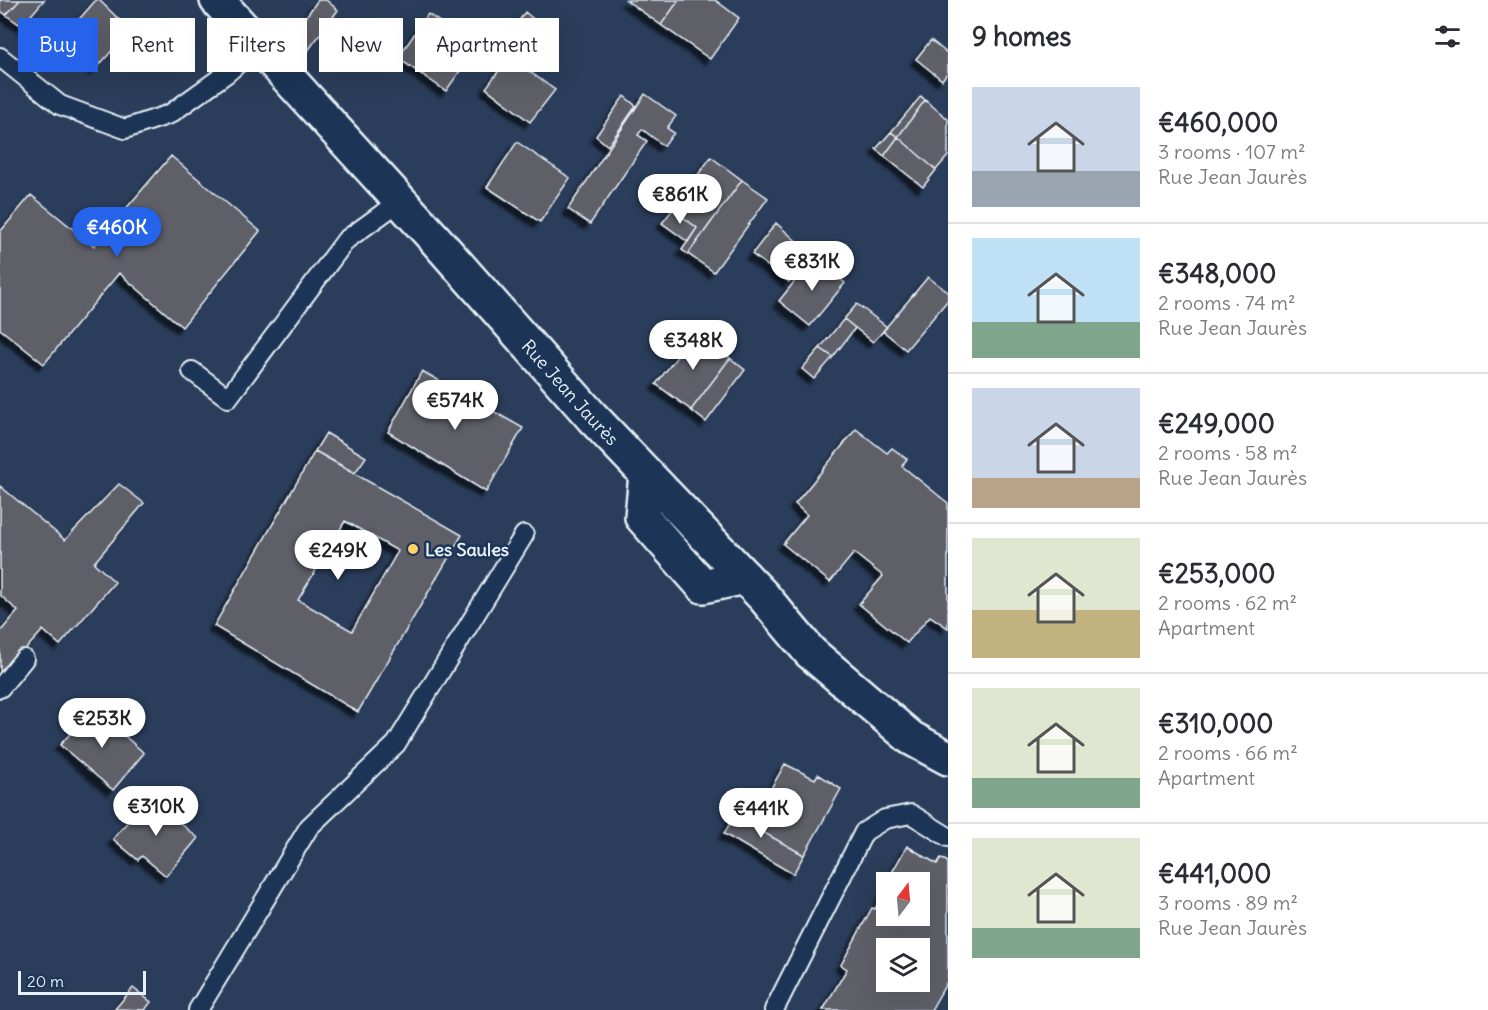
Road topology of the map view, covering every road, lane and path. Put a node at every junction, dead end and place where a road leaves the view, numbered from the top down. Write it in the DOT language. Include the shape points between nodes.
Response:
graph roads {
  1 [pos="217,0"];
  2 [pos="234,18"];
  3 [pos="0,57"];
  4 [pos="228,72"];
  5 [pos="283,72"];
  6 [pos="400,201"];
  7 [pos="192,371"];
  8 [pos="524,535"];
  9 [pos="24,659"];
  10 [pos="0,688"];
  11 [pos="948,758"];
  12 [pos="948,837"];
  13 [pos="198,1010"];
  14 [pos="774,1010"];
  1 -- 2 [label="main road, Rue Jean Jaurès"];
  3 -- 4 [label="lane" via="60,105 125,129 171,114"];
  5 -- 6 [label="main road, Rue Jean Jaurès"];
  6 -- 7 [label="lane" via="346,240 228,398"];
  6 -- 11 [label="main road, Rue Jean Jaurès" via="592,417 764,597 810,652 911,738"];
  8 -- 13 [label="lane" via="396,744 309,827"];
  9 -- 10 [label="lane"];
  12 -- 14 [label="lane" via="911,814 885,819 864,832"];
}
